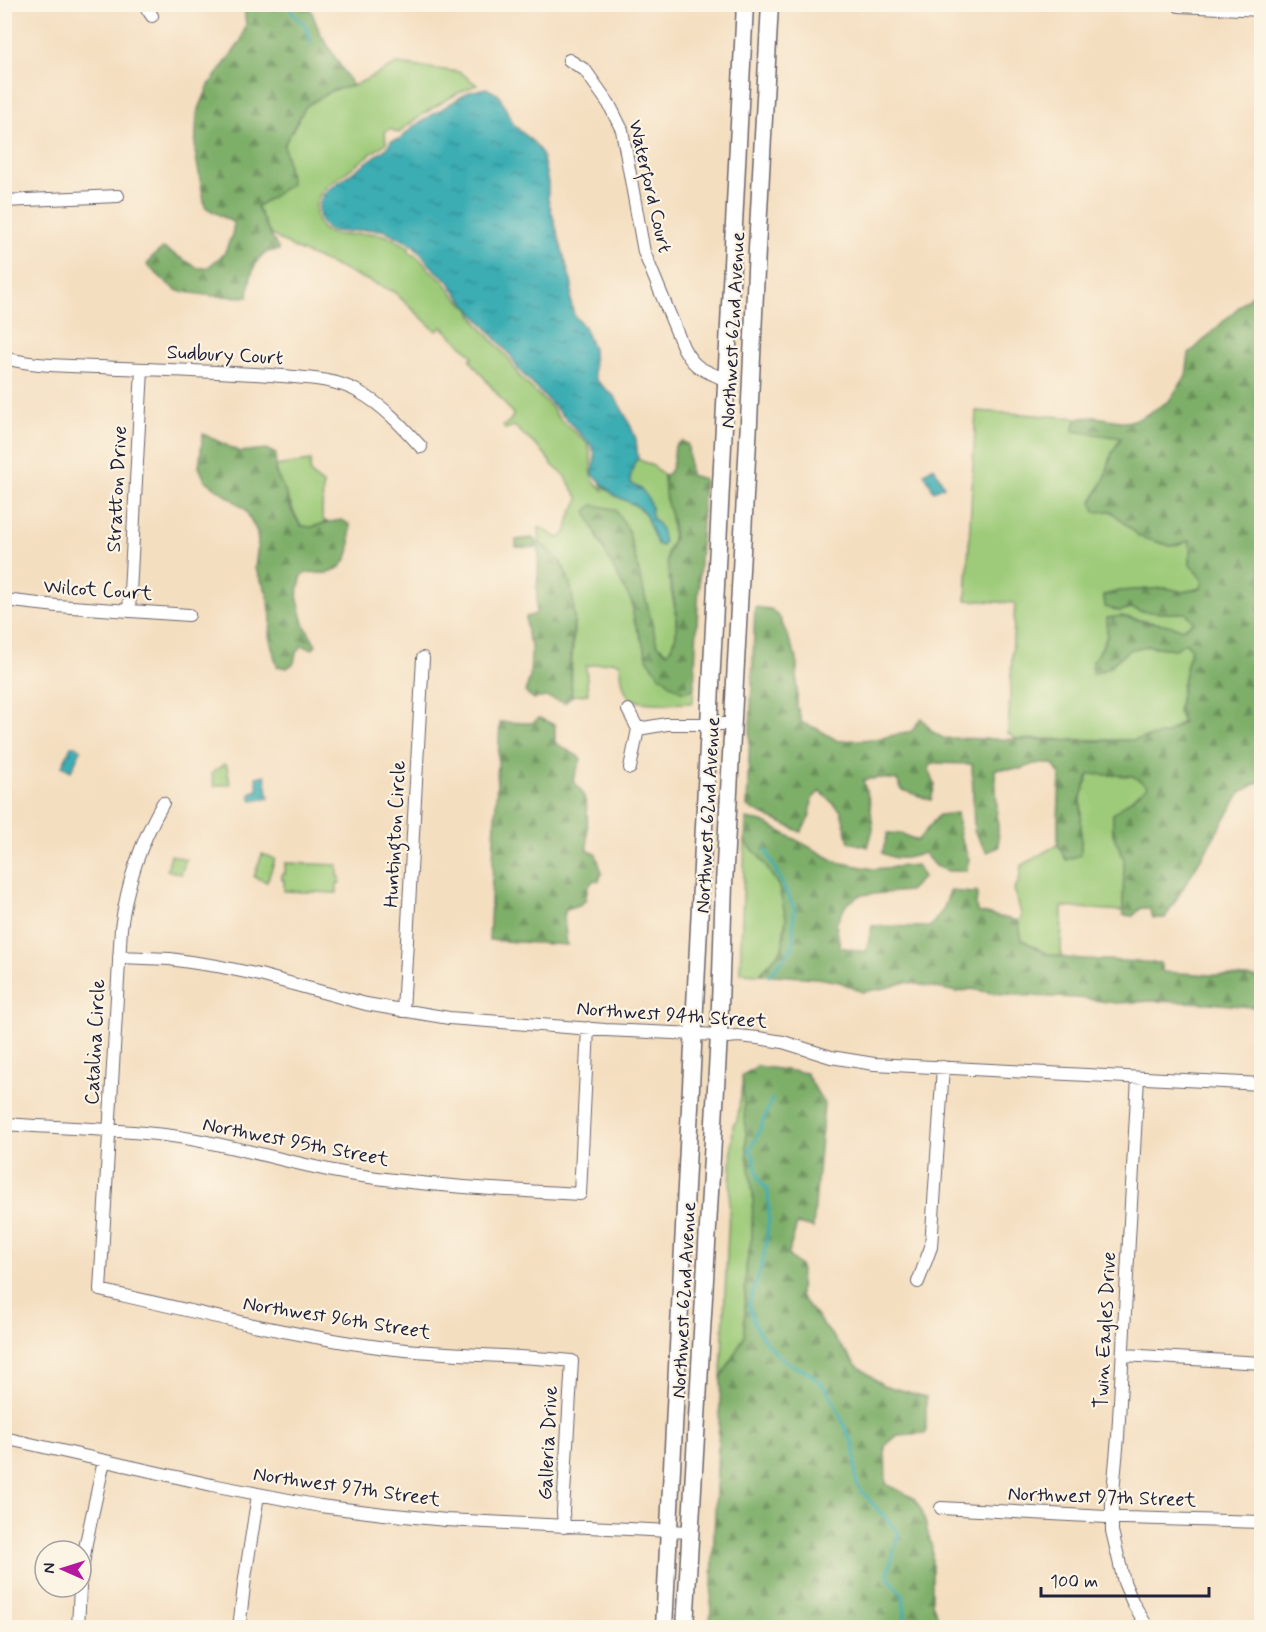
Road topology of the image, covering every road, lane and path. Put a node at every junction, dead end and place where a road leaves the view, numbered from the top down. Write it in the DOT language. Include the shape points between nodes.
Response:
graph roads {
  1 [pos="144,4"];
  2 [pos="745,4"];
  3 [pos="770,4"];
  4 [pos="1179,6"];
  5 [pos="1262,10"];
  6 [pos="152,16"];
  7 [pos="569,60"];
  8 [pos="118,196"];
  9 [pos="4,201"];
  10 [pos="4,358"];
  11 [pos="142,369"];
  12 [pos="727,381"];
  13 [pos="420,447"];
  14 [pos="4,600"];
  15 [pos="129,611"];
  16 [pos="189,615"];
  17 [pos="423,658"];
  18 [pos="628,710"];
  19 [pos="709,723"];
  20 [pos="733,724"];
  21 [pos="638,729"];
  22 [pos="630,768"];
  23 [pos="163,803"];
  24 [pos="119,957"];
  25 [pos="404,1011"];
  26 [pos="588,1028"];
  27 [pos="693,1034"];
  28 [pos="719,1035"];
  29 [pos="943,1067"];
  30 [pos="1138,1078"];
  31 [pos="1262,1084"];
  32 [pos="4,1124"];
  33 [pos="109,1130"];
  34 [pos="918,1282"];
  35 [pos="100,1290"];
  36 [pos="1122,1355"];
  37 [pos="572,1361"];
  38 [pos="1262,1363"];
  39 [pos="4,1438"];
  40 [pos="104,1461"];
  41 [pos="258,1495"];
  42 [pos="941,1508"];
  43 [pos="1112,1517"];
  44 [pos="1262,1522"];
  45 [pos="564,1527"];
  46 [pos="669,1532"];
  47 [pos="690,1532"];
  48 [pos="87,1539"];
  49 [pos="79,1599"];
  50 [pos="78,1628"];
  51 [pos="239,1628"];
  52 [pos="664,1628"];
  53 [pos="686,1628"];
  54 [pos="1148,1628"];
  1 -- 6 [label="street"];
  2 -- 12 [label="street, Northwest 62nd Avenue"];
  3 -- 20 [label="street, Northwest 62nd Avenue"];
  4 -- 5 [label="street"];
  7 -- 12 [label="street, Waterford Court" via="585,70 622,130 644,252 682,347 697,367"];
  8 -- 9 [label="street"];
  10 -- 11 [label="street, Sudbury Court" via="62,366"];
  11 -- 13 [label="street, Sudbury Court" via="337,383 386,410"];
  11 -- 15 [label="street, Stratton Drive"];
  12 -- 19 [label="street, Northwest 62nd Avenue"];
  14 -- 15 [label="street, Wilcot Court"];
  15 -- 16 [label="street, Wilcot Court"];
  17 -- 25 [label="street, Huntington Circle"];
  18 -- 21 [label="street"];
  19 -- 20 [label="street"];
  19 -- 21 [label="street"];
  19 -- 27 [label="street, Northwest 62nd Avenue"];
  20 -- 28 [label="street, Northwest 62nd Avenue"];
  21 -- 22 [label="street"];
  23 -- 24 [label="street, Catalina Circle" via="130,879"];
  24 -- 25 [label="street, Northwest 94th Street" via="217,966"];
  24 -- 33 [label="street, Catalina Circle"];
  25 -- 26 [label="street, Northwest 94th Street" via="468,1020"];
  26 -- 27 [label="street, Northwest 94th Street"];
  26 -- 33 [label="street, Northwest 95th Street" via="580,1194 402,1182 175,1137"];
  27 -- 28 [label="street, Northwest 94th Street"];
  27 -- 46 [label="street, Northwest 62nd Avenue"];
  28 -- 29 [label="street, Northwest 94th Street" via="775,1041 856,1062"];
  28 -- 47 [label="street, Northwest 62nd Avenue"];
  29 -- 30 [label="street, Northwest 94th Street"];
  29 -- 34 [label="street" via="931,1247"];
  30 -- 31 [label="street, Northwest 94th Street"];
  30 -- 36 [label="street, Twin Eagles Drive"];
  32 -- 33 [label="street, Northwest 95th Street"];
  33 -- 35 [label="street, Catalina Circle"];
  35 -- 37 [label="street, Northwest 96th Street" via="253,1325 374,1347"];
  36 -- 38 [label="street"];
  36 -- 43 [label="street, Twin Eagles Drive"];
  37 -- 45 [label="street, Galleria Drive"];
  39 -- 40 [label="street, Northwest 97th Street"];
  40 -- 41 [label="street, Northwest 97th Street"];
  40 -- 48 [label="street"];
  41 -- 45 [label="street, Northwest 97th Street" via="384,1514"];
  41 -- 51 [label="street"];
  42 -- 43 [label="street, Northwest 97th Street"];
  43 -- 44 [label="street, Northwest 97th Street"];
  43 -- 54 [label="street, Twin Eagles Drive" via="1124,1582"];
  45 -- 46 [label="street, Northwest 97th Street"];
  46 -- 47 [label="street, Northwest 97th Street"];
  46 -- 52 [label="street, Northwest 62nd Avenue"];
  47 -- 53 [label="street, Northwest 62nd Avenue"];
  49 -- 50 [label="street"];
}
